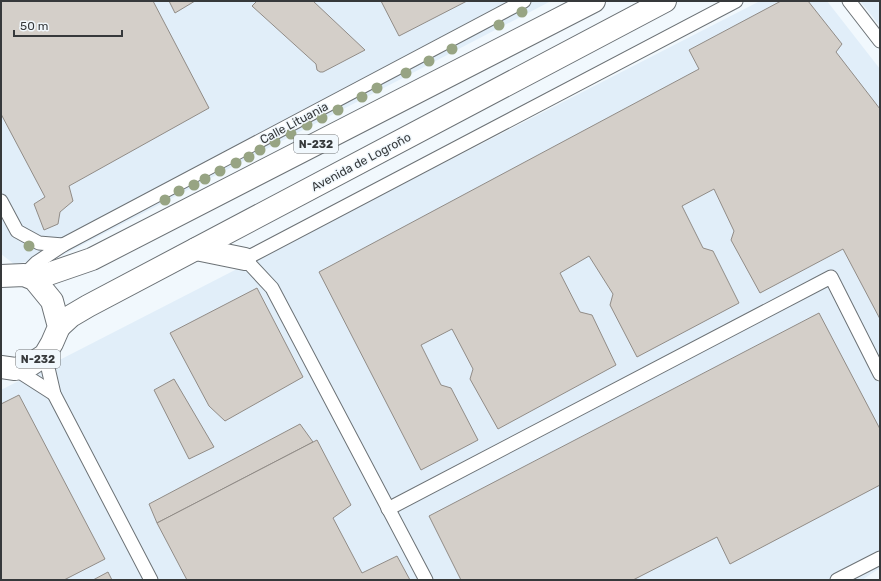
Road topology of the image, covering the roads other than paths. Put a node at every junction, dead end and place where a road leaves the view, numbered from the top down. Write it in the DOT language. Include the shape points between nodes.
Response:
graph roads {
  1 [pos="524,1"];
  2 [pos="594,1"];
  3 [pos="665,1"];
  4 [pos="736,1"];
  5 [pos="849,1"];
  6 [pos="880,41"];
  7 [pos="1,201"];
  8 [pos="64,245"];
  9 [pos="196,249"];
  10 [pos="245,259"];
  11 [pos="15,274"];
  12 [pos="59,327"];
  13 [pos="45,355"];
  14 [pos="6,369"];
  15 [pos="880,374"];
  16 [pos="54,394"];
  17 [pos="388,508"];
  18 [pos="880,558"];
  19 [pos="152,580"];
  20 [pos="426,580"];
  21 [pos="838,580"];
  1 -- 8 [label="street, Calle Lituania"];
  2 -- 11 [label="highway, N-232" via="92,259"];
  3 -- 9 [label="highway, Avenida de Logroño / N-232"];
  4 -- 10 [label="street"];
  5 -- 6 [label="street"];
  7 -- 8 [label="street" via="17,231 39,243"];
  8 -- 11 [label="street, Calle Lituania"];
  9 -- 10 [label="highway"];
  9 -- 12 [label="highway, Avenida de Logroño / N-232" via="88,306"];
  10 -- 17 [label="street" via="272,288"];
  11 -- 12 [label="highway" via="52,301"];
  12 -- 13 [label="highway, N-232"];
  13 -- 14 [label="highway, N-232" via="30,365"];
  13 -- 16 [label="street"];
  14 -- 16 [label="street"];
  15 -- 17 [label="street" via="831,277"];
  16 -- 19 [label="street"];
  17 -- 20 [label="street"];
  18 -- 21 [label="street"];
}
